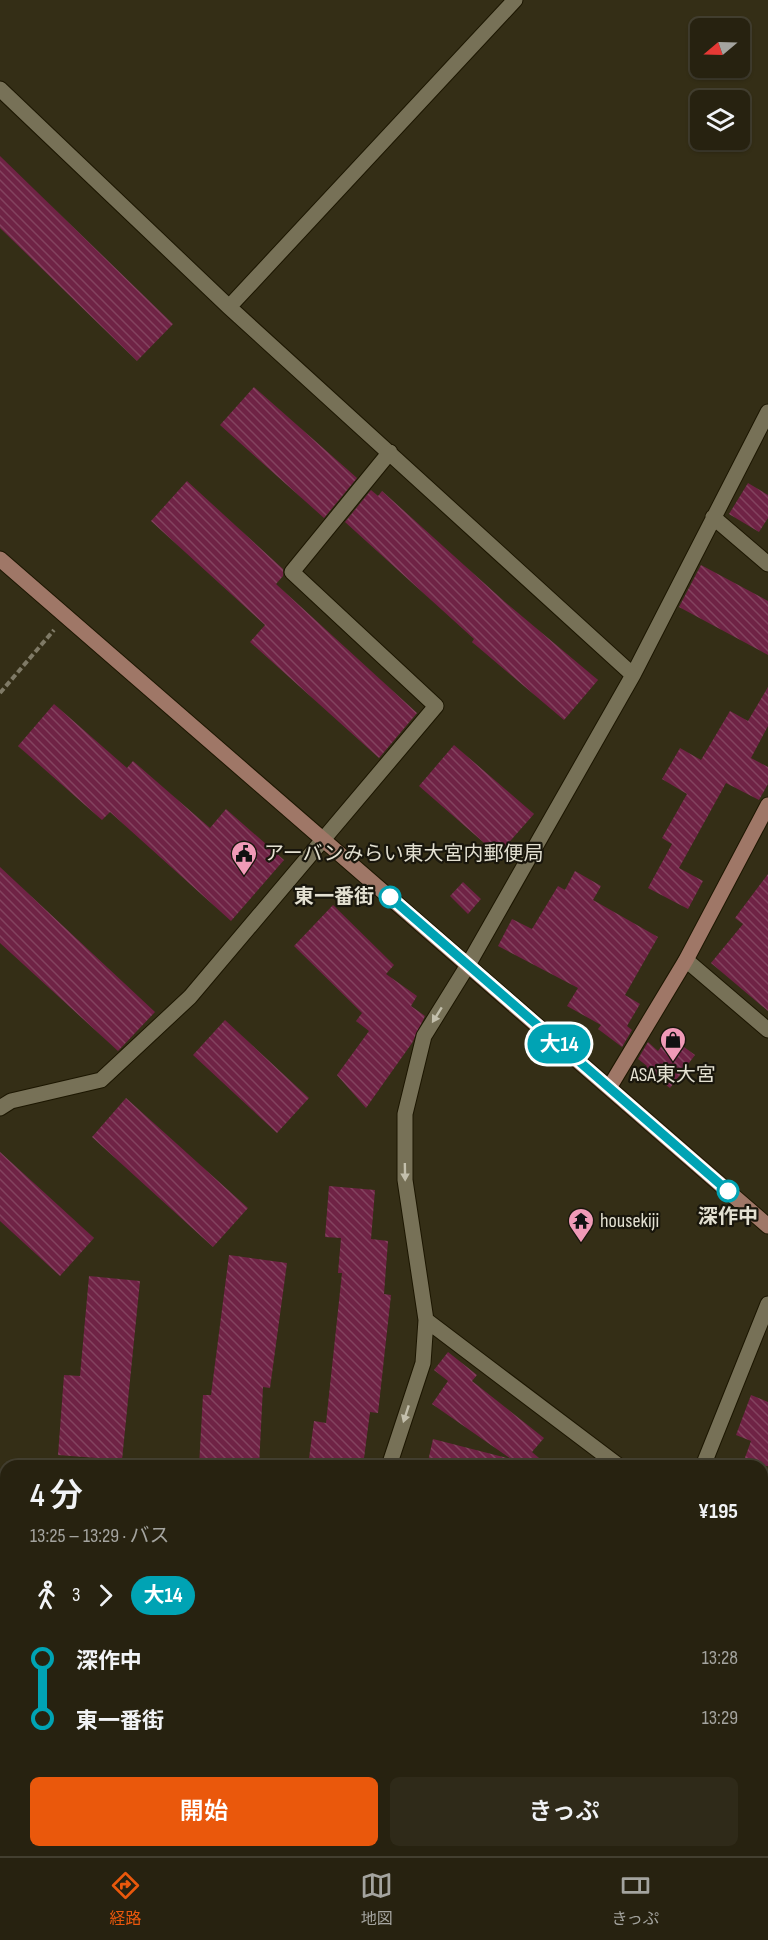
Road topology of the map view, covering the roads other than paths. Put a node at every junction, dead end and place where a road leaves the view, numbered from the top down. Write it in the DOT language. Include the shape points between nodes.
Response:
graph roads {
  1 [pos="515,0"];
  2 [pos="0,89"];
  3 [pos="229,307"];
  4 [pos="768,412"];
  5 [pos="390,452"];
  6 [pos="713,517"];
  7 [pos="0,559"];
  8 [pos="768,564"];
  9 [pos="633,675"];
  10 [pos="768,805"];
  11 [pos="764,822"];
  12 [pos="323,839"];
  13 [pos="686,960"];
  14 [pos="468,965"];
  15 [pos="768,1030"];
  16 [pos="609,1088"];
  17 [pos="0,1108"];
  18 [pos="768,1226"];
  19 [pos="768,1304"];
  20 [pos="426,1320"];
  21 [pos="391,1460"];
  22 [pos="612,1460"];
  23 [pos="705,1460"];
  1 -- 3 [label="street"];
  2 -- 3 [label="street"];
  3 -- 5 [label="street"];
  4 -- 6 [label="street"];
  5 -- 9 [label="street"];
  5 -- 12 [label="street" via="292,572 436,706"];
  6 -- 8 [label="street"];
  6 -- 9 [label="street"];
  7 -- 12 [label="street"];
  9 -- 14 [label="street"];
  10 -- 11 [label="street"];
  11 -- 13 [label="street"];
  12 -- 14 [label="street"];
  12 -- 17 [label="street" via="190,998 101,1080 11,1101"];
  13 -- 15 [label="street"];
  13 -- 16 [label="street"];
  14 -- 16 [label="street"];
  14 -- 20 [label="street, one-way" via="424,1036 405,1114 405,1180"];
  16 -- 18 [label="street"];
  19 -- 23 [label="street"];
  20 -- 21 [label="street, one-way" via="423,1363"];
  20 -- 22 [label="street"];
}
